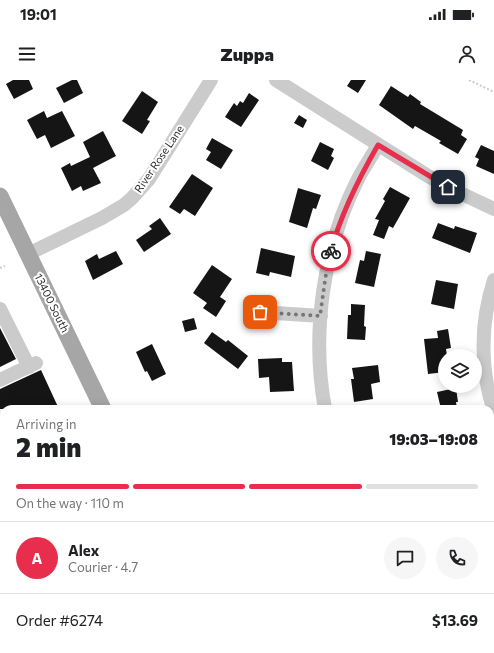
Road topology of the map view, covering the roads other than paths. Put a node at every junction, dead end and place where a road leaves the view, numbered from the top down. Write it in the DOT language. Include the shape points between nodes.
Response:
graph roads {
  1 [pos="211,80"];
  2 [pos="276,80"];
  3 [pos="378,145"];
  4 [pos="0,196"];
  5 [pos="494,209"];
  6 [pos="28,254"];
  7 [pos="494,280"];
  8 [pos="2,304"];
  9 [pos="260,312"];
  10 [pos="320,316"];
  11 [pos="0,380"];
  12 [pos="101,405"];
  13 [pos="325,405"];
  14 [pos="492,405"];
  1 -- 6 [label="street, River Rose Lane" via="149,179 132,198 102,218"];
  2 -- 3 [label="street"];
  3 -- 5 [label="street" via="428,176"];
  3 -- 10 [label="street" via="358,179 340,224 326,274"];
  4 -- 6 [label="main road, 13400 South"];
  6 -- 12 [label="main road, 13400 South"];
  7 -- 14 [label="street" via="483,336 486,380"];
  8 -- 11 [label="street" via="32,365"];
  9 -- 10 [label="street"];
  10 -- 13 [label="street"];
}
